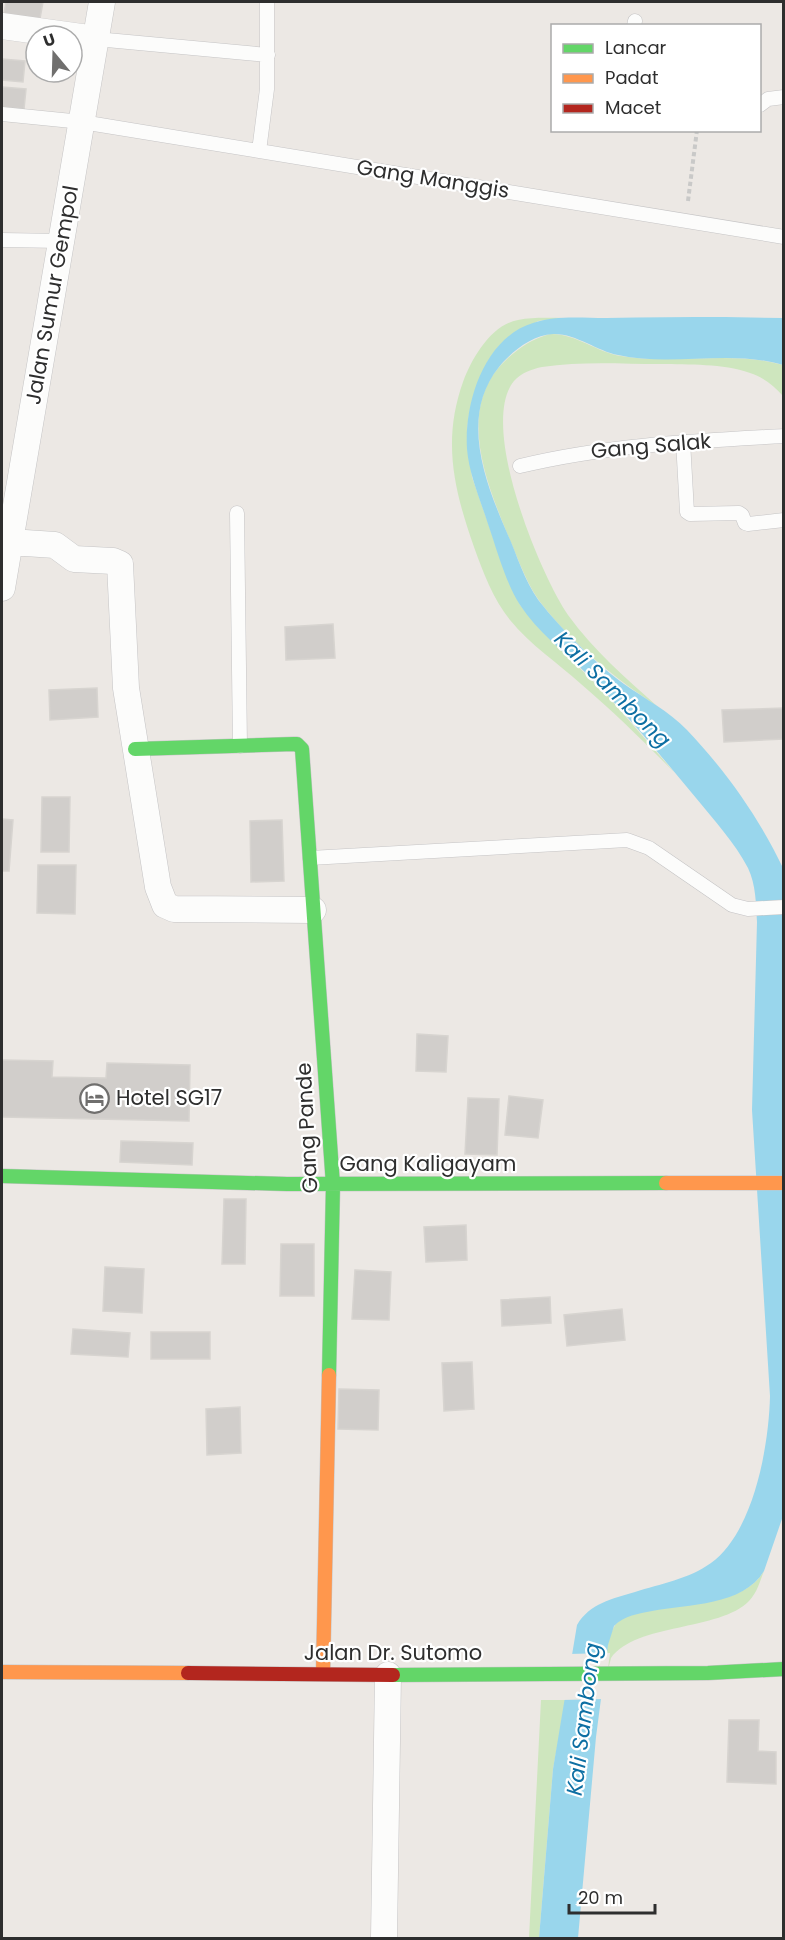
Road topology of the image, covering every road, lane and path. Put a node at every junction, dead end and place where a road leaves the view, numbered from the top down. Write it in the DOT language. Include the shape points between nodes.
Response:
graph roads {
  1 [pos="102,2"];
  2 [pos="267,2"];
  3 [pos="2,26"];
  4 [pos="96,39"];
  5 [pos="268,55"];
  6 [pos="783,97"];
  7 [pos="761,104"];
  8 [pos="2,114"];
  9 [pos="82,122"];
  10 [pos="697,132"];
  11 [pos="259,151"];
  12 [pos="685,221"];
  13 [pos="783,237"];
  14 [pos="2,240"];
  15 [pos="62,241"];
  16 [pos="783,436"];
  17 [pos="683,441"];
  18 [pos="520,466"];
  19 [pos="237,513"];
  20 [pos="783,520"];
  21 [pos="10,542"];
  22 [pos="2,588"];
  23 [pos="240,746"];
  24 [pos="135,749"];
  25 [pos="310,858"];
  26 [pos="783,906"];
  27 [pos="314,910"];
  28 [pos="2,1176"];
  29 [pos="783,1183"];
  30 [pos="333,1185"];
  31 [pos="783,1669"];
  32 [pos="2,1672"];
  33 [pos="322,1674"];
  34 [pos="388,1675"];
  35 [pos="384,1938"];
  1 -- 4 [label="street, Jalan Sumur Gempol"];
  2 -- 5 [label="lane"];
  3 -- 4 [label="street"];
  4 -- 5 [label="lane"];
  4 -- 9 [label="street, Jalan Sumur Gempol"];
  5 -- 11 [label="lane"];
  6 -- 7 [label="lane"];
  8 -- 9 [label="lane, Gang Manggis"];
  9 -- 11 [label="lane, Gang Manggis"];
  9 -- 15 [label="street, Jalan Sumur Gempol"];
  10 -- 12 [label="path"];
  11 -- 12 [label="lane, Gang Manggis"];
  12 -- 13 [label="lane, Gang Manggis"];
  14 -- 15 [label="lane"];
  15 -- 21 [label="street, Jalan Sumur Gempol"];
  16 -- 17 [label="lane, Gang Salak"];
  17 -- 18 [label="lane, Gang Salak" via="589,451"];
  17 -- 20 [label="lane" via="687,512 739,513 748,524"];
  19 -- 23 [label="lane"];
  21 -- 22 [label="street, Jalan Sumur Gempol"];
  21 -- 24 [label="street" via="56,545 74,559 120,564 124,672"];
  23 -- 24 [label="street, Gang Pande"];
  23 -- 25 [label="street, Gang Pande" via="301,747"];
  24 -- 27 [label="street" via="158,887 165,905 174,909"];
  25 -- 26 [label="lane" via="627,840 649,848 737,907"];
  25 -- 27 [label="street, Gang Pande"];
  27 -- 30 [label="street, Gang Pande"];
  28 -- 30 [label="street, Gang Kaligayam"];
  29 -- 30 [label="street, Gang Kaligayam"];
  30 -- 33 [label="street, Gang Pande"];
  31 -- 34 [label="street, Jalan Dr. Sutomo"];
  32 -- 33 [label="street, Jalan Dr. Sutomo"];
  33 -- 34 [label="street, Jalan Dr. Sutomo"];
  34 -- 35 [label="street"];
}
